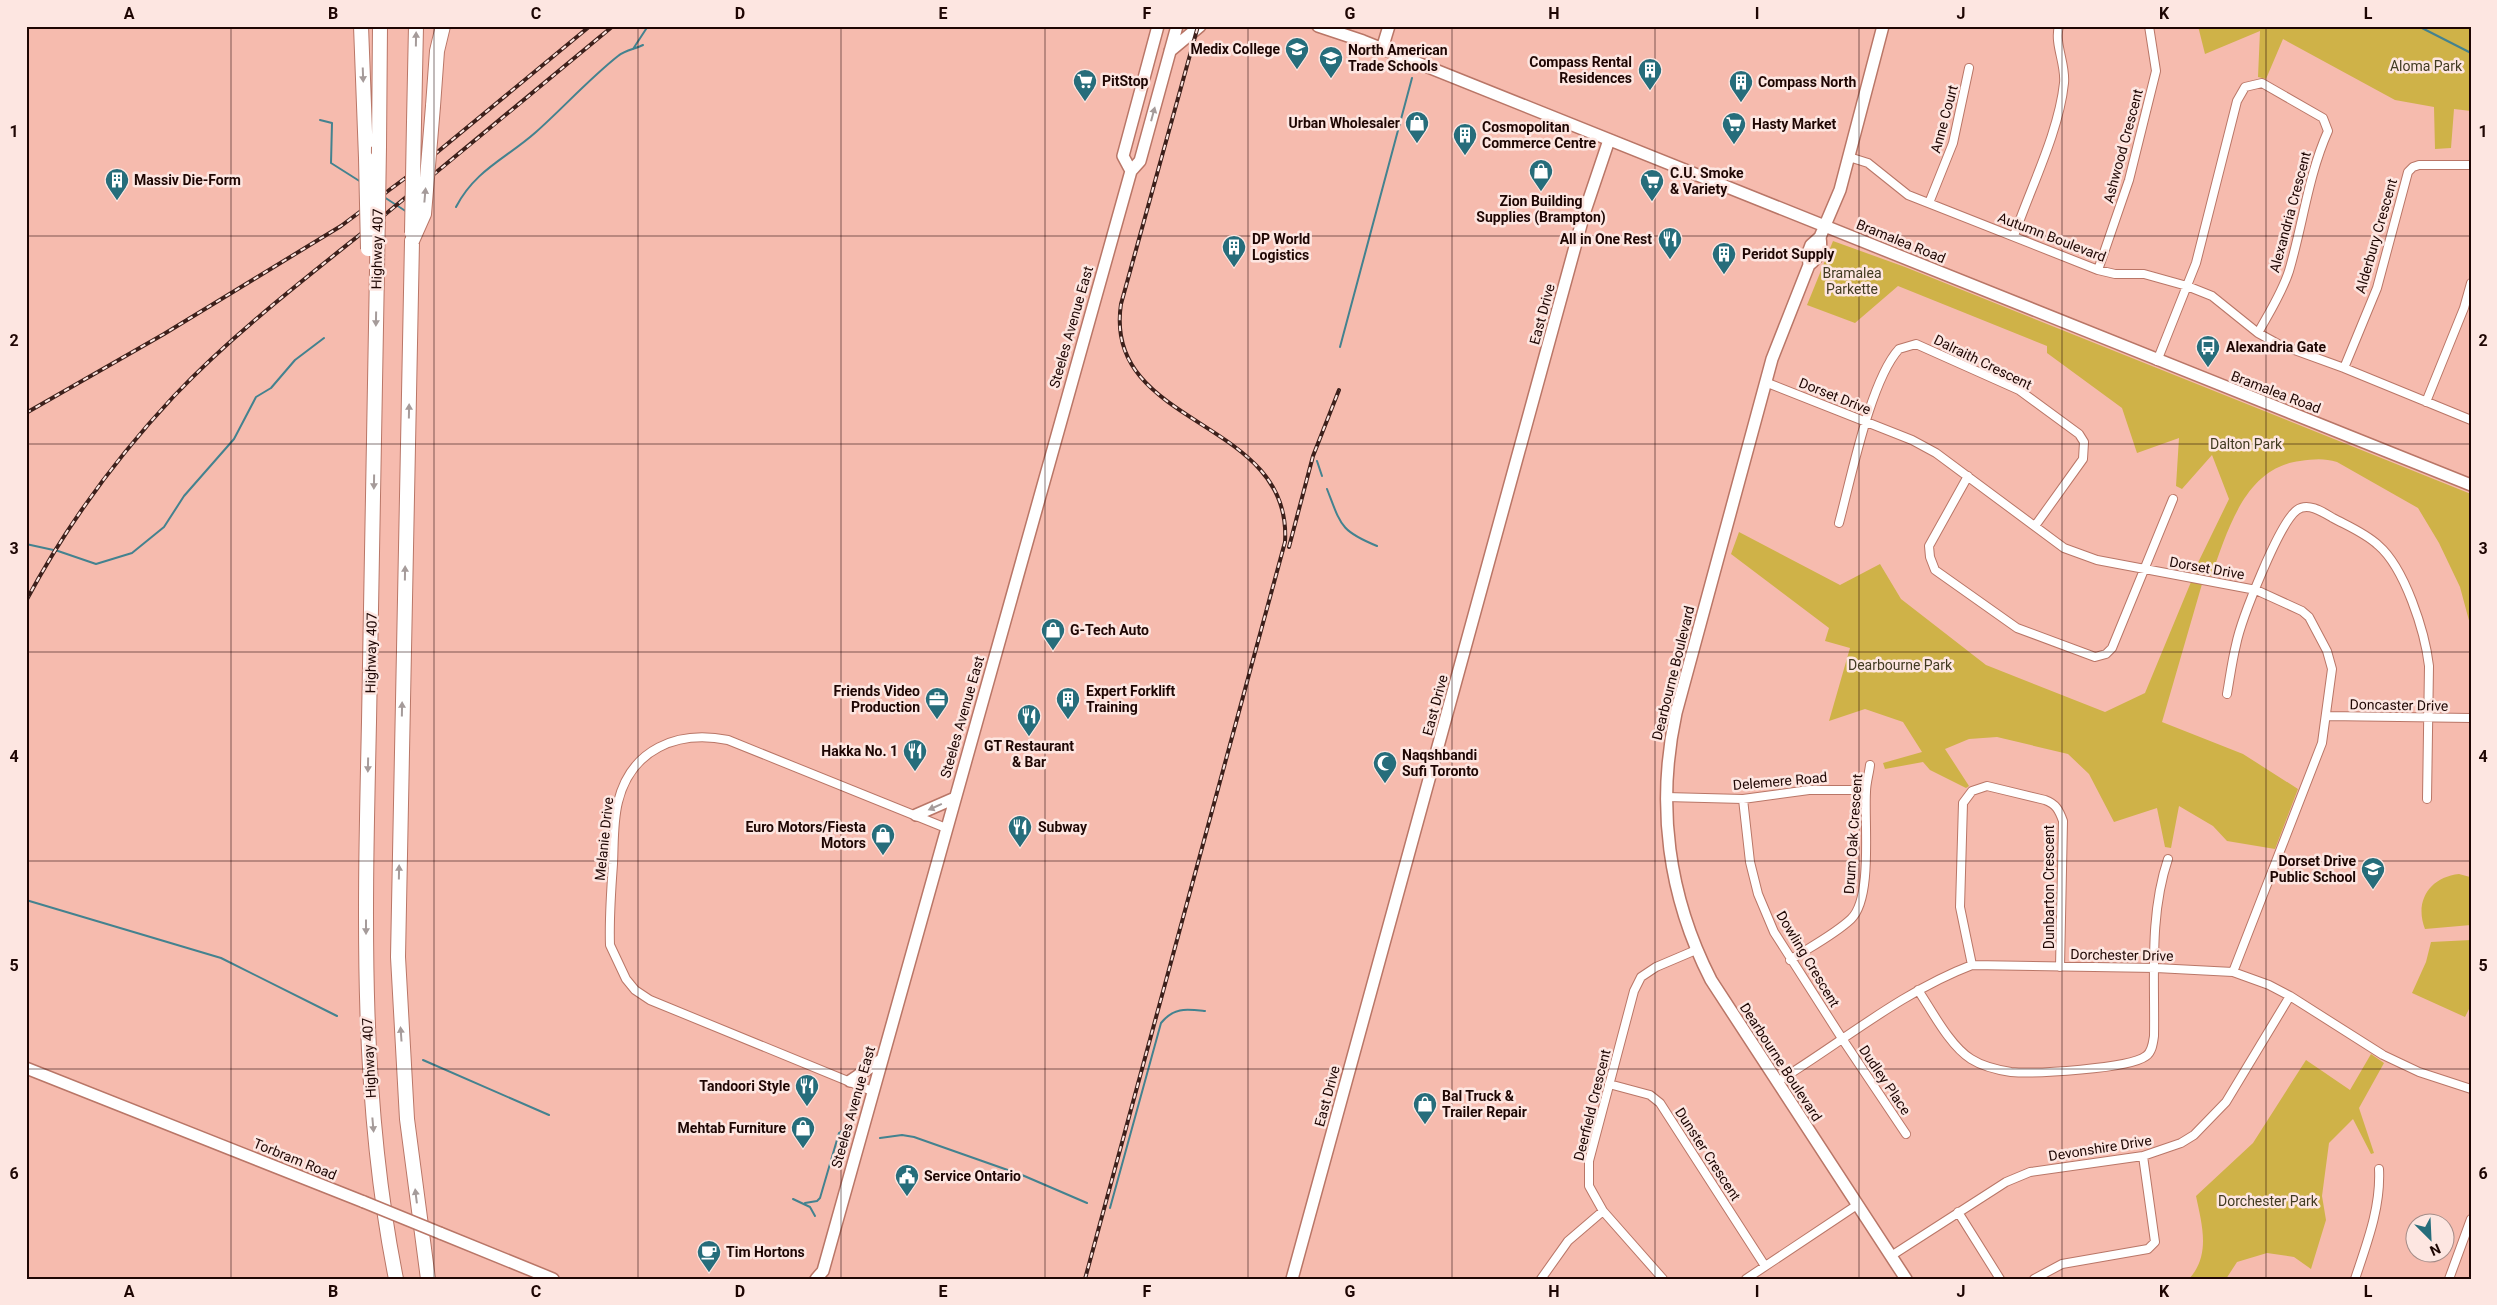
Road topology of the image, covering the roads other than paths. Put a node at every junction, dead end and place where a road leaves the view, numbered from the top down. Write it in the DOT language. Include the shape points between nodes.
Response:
graph roads {
  1 [pos="361,26"];
  2 [pos="380,26"];
  3 [pos="416,26"];
  4 [pos="443,26"];
  5 [pos="1177,26"];
  6 [pos="1200,26"];
  7 [pos="1318,26"];
  8 [pos="1389,26"];
  9 [pos="1883,26"];
  10 [pos="2059,26"];
  11 [pos="2149,26"];
  12 [pos="1154,29"];
  13 [pos="1382,49"];
  14 [pos="1170,51"];
  15 [pos="1969,68"];
  16 [pos="1609,140"];
  17 [pos="1849,157"];
  18 [pos="2471,165"];
  19 [pos="1130,171"];
  20 [pos="1929,203"];
  21 [pos="1825,226"];
  22 [pos="2014,236"];
  23 [pos="412,241"];
  24 [pos="376,270"];
  25 [pos="2098,270"];
  26 [pos="2471,283"];
  27 [pos="2187,286"];
  28 [pos="2258,333"];
  29 [pos="2158,361"];
  30 [pos="2344,368"];
  31 [pos="1765,382"];
  32 [pos="2426,402"];
  33 [pos="2471,420"];
  34 [pos="1867,422"];
  35 [pos="1968,476"];
  36 [pos="2471,485"];
  37 [pos="2173,499"];
  38 [pos="1839,523"];
  39 [pos="2035,526"];
  40 [pos="2145,570"];
  41 [pos="2256,590"];
  42 [pos="2227,694"];
  43 [pos="2327,716"];
  44 [pos="2428,717"];
  45 [pos="2471,718"];
  46 [pos="1870,765"];
  47 [pos="1866,790"];
  48 [pos="1666,797"];
  49 [pos="955,798"];
  50 [pos="1743,799"];
  51 [pos="2427,799"];
  52 [pos="916,815"];
  53 [pos="946,828"];
  54 [pos="2168,859"];
  55 [pos="1696,950"];
  56 [pos="1790,960"];
  57 [pos="1972,965"];
  58 [pos="2060,967"];
  59 [pos="2156,968"];
  60 [pos="2233,972"];
  61 [pos="1918,990"];
  62 [pos="2290,996"];
  63 [pos="1843,1040"];
  64 [pos="882,1060"];
  65 [pos="26,1068"];
  66 [pos="850,1080"];
  67 [pos="1777,1082"];
  68 [pos="1608,1084"];
  69 [pos="2471,1089"];
  70 [pos="872,1091"];
  71 [pos="1906,1134"];
  72 [pos="2143,1156"];
  73 [pos="2379,1169"];
  74 [pos="1857,1205"];
  75 [pos="1604,1211"];
  76 [pos="1958,1212"];
  77 [pos="2471,1219"];
  78 [pos="2467,1244"];
  79 [pos="1891,1256"];
  80 [pos="1765,1266"];
  81 [pos="822,1276"];
  82 [pos="396,1279"];
  83 [pos="428,1279"];
  84 [pos="553,1279"];
  85 [pos="1292,1279"];
  86 [pos="1541,1279"];
  87 [pos="1663,1279"];
  88 [pos="1746,1279"];
  89 [pos="1906,1279"];
  90 [pos="2000,1279"];
  91 [pos="2034,1279"];
  92 [pos="2355,1279"];
  93 [pos="2450,1279"];
  1 -- 24 [label="highway, one-way, bridge" via="368,253"];
  2 -- 24 [label="highway, Highway 407, bridge"];
  23 -- 3 [label="highway, one-way, bridge"];
  23 -- 4 [label="highway, one-way, bridge" via="424,214 437,50"];
  5 -- 14 [label="main road, Steeles Avenue East"];
  6 -- 14 [label="main road"];
  7 -- 13 [label="main road, Bramalea Road"];
  8 -- 13 [label="main road"];
  9 -- 17 [label="main road, Dearbourne Boulevard"];
  10 -- 22 [label="street" via="2064,82 2061,100"];
  11 -- 25 [label="street, Ashwood Crescent" via="2156,71 2129,180"];
  12 -- 19 [label="main road, Steeles Avenue East" via="1123,156"];
  13 -- 16 [label="main road, Bramalea Road"];
  19 -- 14 [label="main road, Steeles Avenue East, one-way" via="1140,161"];
  15 -- 20 [label="street, Anne Court" via="1953,143"];
  16 -- 21 [label="main road, Bramalea Road"];
  16 -- 85 [label="main road, East Drive" via="1584,214"];
  17 -- 20 [label="street, Autumn Boulevard" via="1868,163 1908,195"];
  17 -- 21 [label="main road, Dearbourne Boulevard"];
  18 -- 30 [label="street, Alderbury Crescent" via="2419,165 2408,172 2377,288"];
  19 -- 49 [label="main road, Steeles Avenue East"];
  20 -- 22 [label="street, Autumn Boulevard"];
  21 -- 29 [label="main road, Bramalea Road"];
  21 -- 31 [label="main road, Dearbourne Boulevard" via="1820,237 1822,249 1809,265"];
  22 -- 25 [label="street, Autumn Boulevard"];
  83 -- 23 [label="highway, one-way" via="407,1119 398,956"];
  24 -- 82 [label="highway, Highway 407, one-way" via="366,876 367,1014 376,1153"];
  25 -- 27 [label="street, Autumn Boulevard" via="2114,274 2144,274"];
  26 -- 32 [label="street"];
  27 -- 28 [label="street, Autumn Boulevard" via="2212,296"];
  27 -- 28 [label="street, Alexandria Crescent" via="2196,263 2237,101 2245,88 2262,83 2323,118 2328,131 2315,160 2289,270 2282,290"];
  27 -- 29 [label="street"];
  28 -- 30 [label="street, Autumn Boulevard"];
  29 -- 36 [label="main road, Bramalea Road"];
  30 -- 32 [label="street, Autumn Boulevard"];
  31 -- 34 [label="street, Dorset Drive"];
  31 -- 48 [label="main road, Dearbourne Boulevard" via="1676,713 1668,755"];
  32 -- 33 [label="street, Autumn Boulevard"];
  34 -- 35 [label="street, Dorset Drive" via="1936,453"];
  34 -- 38 [label="street"];
  34 -- 39 [label="street, Dalraith Crescent" via="1892,356 1907,345 1927,348 2019,390 2079,434 2084,442 2079,466"];
  35 -- 39 [label="street, Dorset Drive"];
  35 -- 40 [label="street" via="1929,546 1932,564 1935,570 2017,628 2083,654 2095,657 2106,654 2112,648"];
  37 -- 40 [label="street"];
  39 -- 40 [label="street, Dorset Drive" via="2069,550 2097,560"];
  40 -- 41 [label="street, Dorset Drive"];
  41 -- 42 [label="street" via="2236,645"];
  41 -- 43 [label="street, Dorset Drive" via="2302,610 2315,624 2332,669"];
  41 -- 44 [label="street" via="2284,528 2303,508 2316,509 2369,537 2385,552 2418,619 2426,645"];
  43 -- 44 [label="street, Doncaster Drive"];
  43 -- 60 [label="street, Dorset Drive" via="2318,758"];
  44 -- 45 [label="street, Doncaster Drive"];
  44 -- 51 [label="street"];
  46 -- 47 [label="street, Drum Oak Crescent"];
  47 -- 50 [label="street, Delemere Road" via="1809,790"];
  47 -- 56 [label="street, Drum Oak Crescent" via="1866,859 1859,909 1851,920"];
  48 -- 50 [label="street, Delemere Road"];
  48 -- 55 [label="main road, Dearbourne Boulevard" via="1672,867"];
  49 -- 52 [label="main road, one-way"];
  49 -- 53 [label="main road, Steeles Avenue East"];
  50 -- 56 [label="street, Dowling Crescent" via="1750,862 1758,894"];
  52 -- 53 [label="street, Melanie Drive"];
  52 -- 66 [label="street, Melanie Drive" via="728,740 707,736 682,738 654,750 630,773 617,804 610,944 618,966 630,984 664,1006"];
  53 -- 64 [label="main road, Steeles Avenue East"];
  54 -- 59 [label="street" via="2156,908"];
  55 -- 67 [label="main road, Dearbourne Boulevard" via="1718,993"];
  55 -- 68 [label="street, Deerfield Crescent" via="1641,977 1634,991"];
  56 -- 63 [label="street, Dowling Crescent"];
  57 -- 58 [label="street, Dorchester Drive"];
  57 -- 58 [label="street, Dunbarton Crescent" via="1960,907 1964,803 1972,791 1987,786 2044,800 2059,810 2063,821"];
  57 -- 61 [label="street, Dorchester Drive"];
  58 -- 59 [label="street, Dorchester Drive"];
  59 -- 60 [label="street, Dorchester Drive"];
  59 -- 61 [label="street" via="2154,1036 2147,1056 2134,1062 2066,1072 2012,1072 1973,1060 1960,1050"];
  60 -- 62 [label="street, Dorchester Drive"];
  61 -- 63 [label="street, Dorchester Drive"];
  62 -- 69 [label="street, Dorchester Drive" via="2383,1055 2419,1072"];
  62 -- 72 [label="street, Devonshire Drive" via="2226,1102 2205,1126 2181,1143"];
  63 -- 67 [label="street, Dorchester Drive"];
  63 -- 71 [label="street, Dudley Place"];
  64 -- 66 [label="main road"];
  64 -- 70 [label="main road, Steeles Avenue East"];
  65 -- 84 [label="main road, Torbram Road, bridge"];
  66 -- 70 [label="street, Melanie Drive"];
  67 -- 74 [label="main road, Dearbourne Boulevard"];
  68 -- 75 [label="street, Deerfield Crescent" via="1589,1161 1590,1186"];
  68 -- 80 [label="street, Dunster Crescent" via="1650,1094 1660,1104"];
  70 -- 81 [label="main road, Steeles Avenue East"];
  72 -- 76 [label="street, Devonshire Drive" via="2030,1172 2006,1182"];
  72 -- 91 [label="street" via="2153,1246 2062,1264"];
  73 -- 92 [label="street" via="2371,1231"];
  74 -- 79 [label="main road, Dearbourne Boulevard"];
  74 -- 80 [label="street"];
  75 -- 86 [label="street" via="1568,1241"];
  75 -- 87 [label="street, Deerfield Crescent"];
  76 -- 79 [label="street, Devonshire Drive"];
  76 -- 90 [label="street"];
  77 -- 78 [label="street"];
  78 -- 93 [label="street"];
  79 -- 89 [label="main road, Dearbourne Boulevard"];
  80 -- 88 [label="street"];
}
